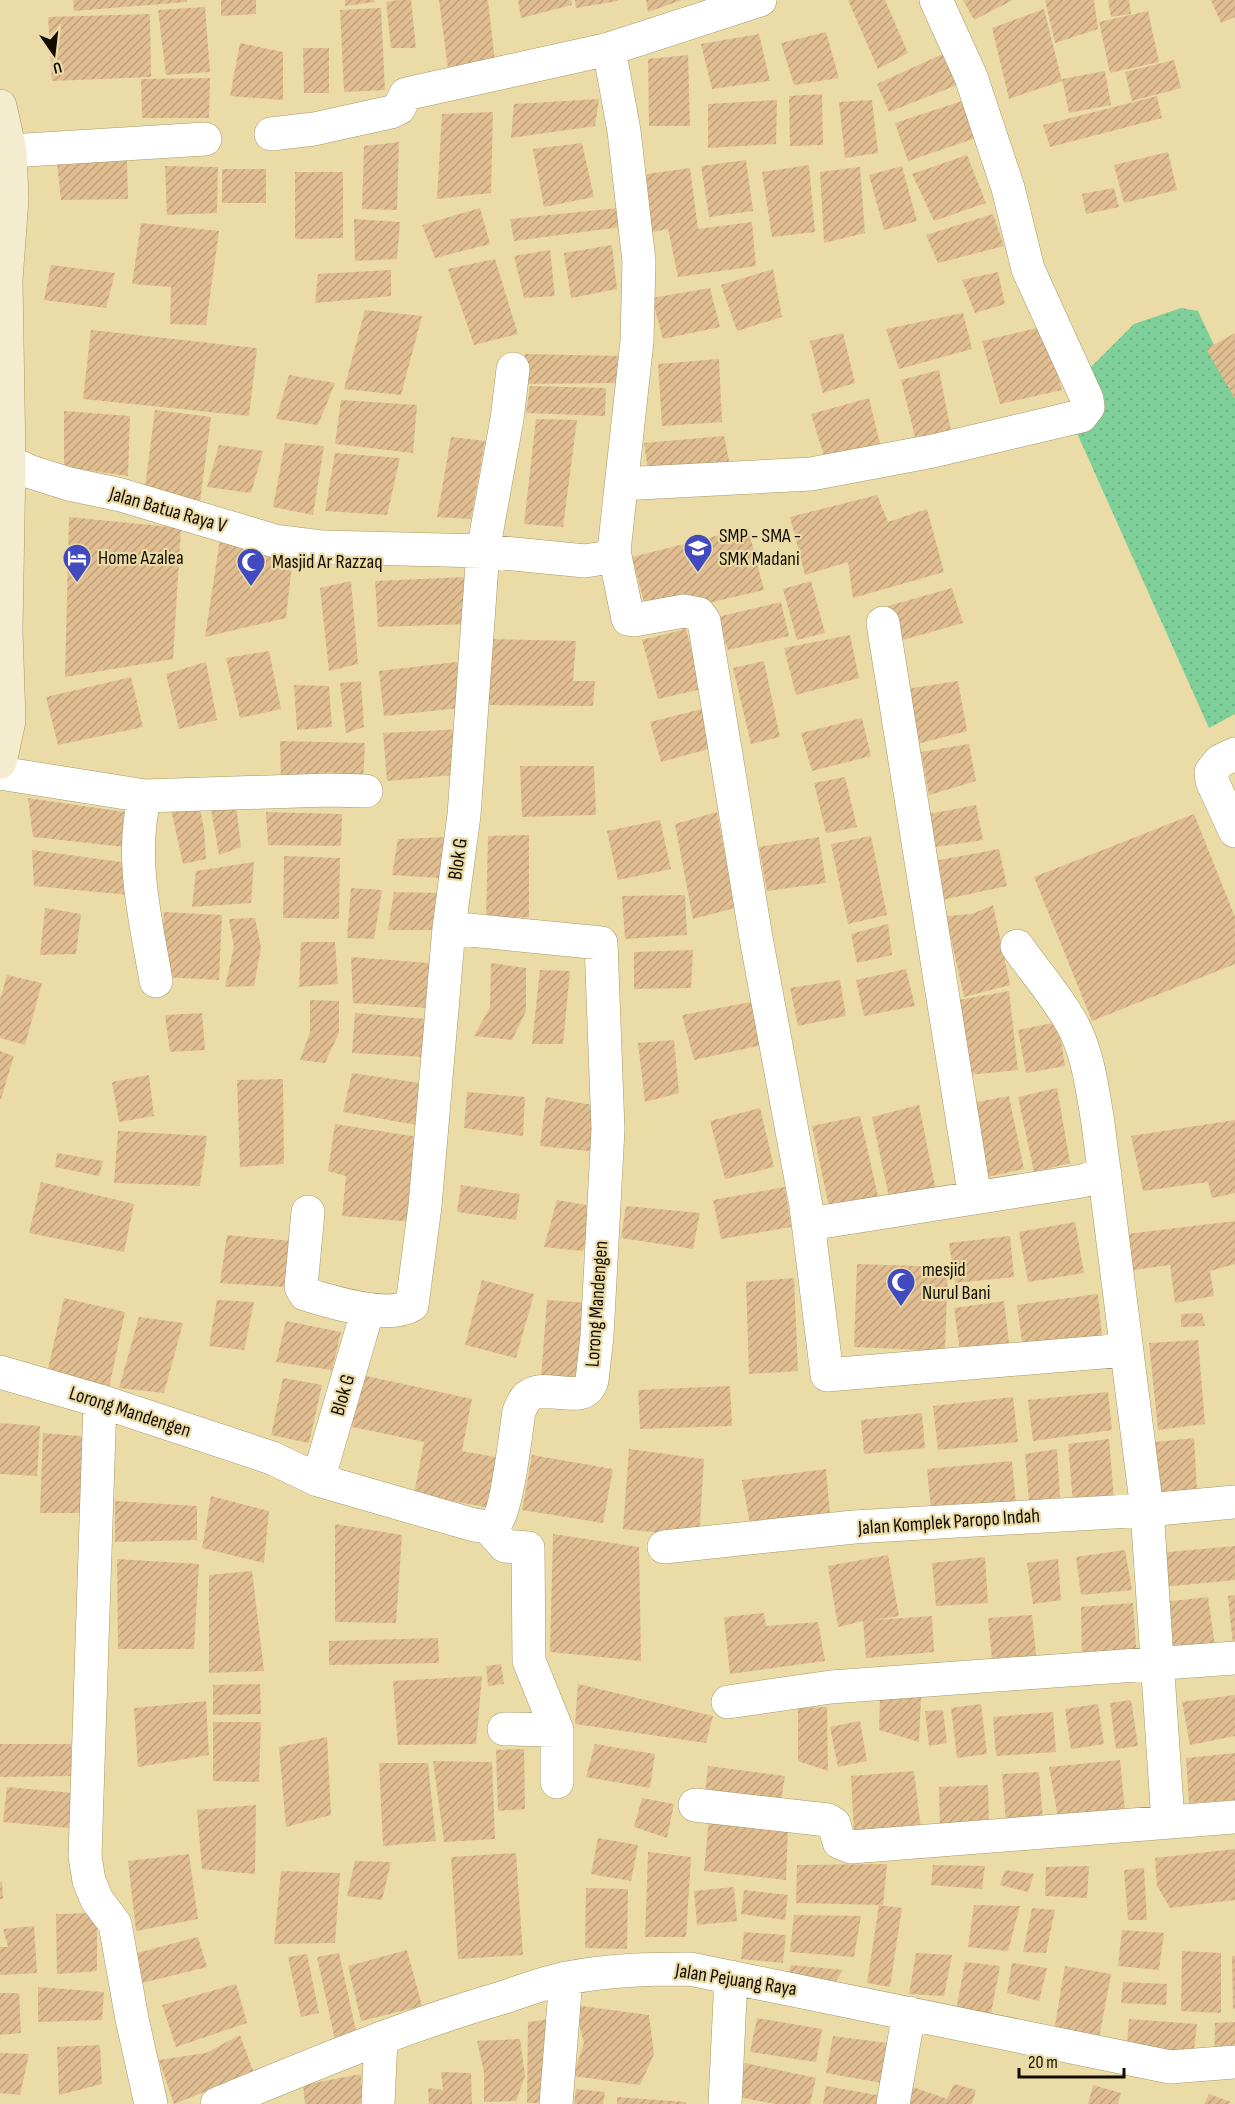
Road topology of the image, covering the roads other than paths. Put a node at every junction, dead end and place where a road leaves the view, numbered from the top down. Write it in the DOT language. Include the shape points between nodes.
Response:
graph roads {
  1 [pos="760,0"];
  2 [pos="936,0"];
  3 [pos="609,49"];
  4 [pos="0,106"];
  5 [pos="271,134"];
  6 [pos="205,139"];
  7 [pos="10,151"];
  8 [pos="513,369"];
  9 [pos="4,460"];
  10 [pos="621,484"];
  11 [pos="483,551"];
  12 [pos="614,551"];
  13 [pos="882,623"];
  14 [pos="1235,754"];
  15 [pos="0,762"];
  16 [pos="0,773"];
  17 [pos="366,791"];
  18 [pos="145,796"];
  19 [pos="1235,831"];
  20 [pos="449,928"];
  21 [pos="1017,946"];
  22 [pos="156,981"];
  23 [pos="1105,1174"];
  24 [pos="975,1198"];
  25 [pos="308,1212"];
  26 [pos="809,1224"];
  27 [pos="368,1310"];
  28 [pos="1126,1350"];
  29 [pos="0,1372"];
  30 [pos="100,1401"];
  31 [pos="318,1480"];
  32 [pos="1235,1502"];
  33 [pos="1146,1510"];
  34 [pos="488,1527"];
  35 [pos="664,1548"];
  36 [pos="1235,1658"];
  37 [pos="1157,1664"];
  38 [pos="728,1701"];
  39 [pos="504,1729"];
  40 [pos="557,1730"];
  41 [pos="557,1782"];
  42 [pos="694,1804"];
  43 [pos="1235,1817"];
  44 [pos="1168,1822"];
  45 [pos="731,1977"];
  46 [pos="566,1978"];
  47 [pos="909,2013"];
  48 [pos="381,2038"];
  49 [pos="1235,2062"];
  50 [pos="151,2104"];
  51 [pos="217,2104"];
  52 [pos="378,2104"];
  53 [pos="556,2104"];
  54 [pos="724,2104"];
  55 [pos="893,2104"];
  1 -- 3 [label="street"];
  2 -- 10 [label="street" via="971,77 1008,188 1029,268 1088,407 1081,416 933,451 811,474"];
  3 -- 5 [label="street" via="406,94 399,108 391,112"];
  3 -- 10 [label="street" via="624,131 639,261 637,341"];
  4 -- 7 [label="main road"];
  6 -- 7 [label="street"];
  7 -- 9 [label="main road"];
  8 -- 11 [label="street, Blok G"];
  9 -- 11 [label="street, Jalan Batua Raya V" via="69,484 121,495 275,541 323,547"];
  9 -- 15 [label="main road" via="9,721"];
  10 -- 12 [label="street"];
  11 -- 12 [label="street, Jalan Batua Raya V" via="585,561 610,556"];
  11 -- 20 [label="street, Blok G" via="464,815"];
  12 -- 26 [label="street" via="628,619 684,611 699,614 704,621 756,938"];
  13 -- 24 [label="street"];
  14 -- 19 [label="street" via="1220,761 1211,772"];
  16 -- 18 [label="street"];
  17 -- 18 [label="street"];
  18 -- 22 [label="street" via="139,882"];
  20 -- 27 [label="street, Blok G" via="425,1206 412,1305 404,1310"];
  20 -- 34 [label="street, Lorong Mandengen" via="601,943 609,1129 592,1380 585,1392 539,1392 525,1400 519,1411 501,1514"];
  21 -- 23 [label="street" via="1077,1035 1088,1069"];
  23 -- 24 [label="street"];
  23 -- 28 [label="street"];
  24 -- 26 [label="street"];
  25 -- 27 [label="street, Blok G" via="302,1291"];
  26 -- 28 [label="street" via="826,1375"];
  27 -- 31 [label="street, Blok G"];
  28 -- 33 [label="street"];
  29 -- 30 [label="street, Lorong Mandengen"];
  30 -- 31 [label="street, Lorong Mandengen" via="272,1458"];
  30 -- 50 [label="street" via="85,1856 97,1900 115,1924"];
  31 -- 34 [label="street, Lorong Mandengen"];
  32 -- 33 [label="street, Jalan Komplek Paropo Indah"];
  33 -- 35 [label="street, Jalan Komplek Paropo Indah" via="854,1527"];
  33 -- 37 [label="street"];
  34 -- 40 [label="street" via="505,1545 528,1548 529,1661"];
  36 -- 37 [label="street"];
  37 -- 38 [label="street" via="831,1687"];
  37 -- 44 [label="street"];
  39 -- 40 [label="street"];
  40 -- 41 [label="street"];
  42 -- 44 [label="street" via="828,1820 834,1824 839,1842 851,1847"];
  43 -- 44 [label="street"];
  45 -- 46 [label="street, Jalan Pejuang Raya" via="690,1969 613,1971"];
  45 -- 47 [label="street, Jalan Pejuang Raya"];
  45 -- 54 [label="street"];
  46 -- 48 [label="street, Jalan Pejuang Raya"];
  46 -- 53 [label="street"];
  47 -- 49 [label="street, Jalan Pejuang Raya" via="1170,2067"];
  47 -- 55 [label="street"];
  48 -- 51 [label="street, Jalan Pejuang Raya"];
  48 -- 52 [label="street"];
}
